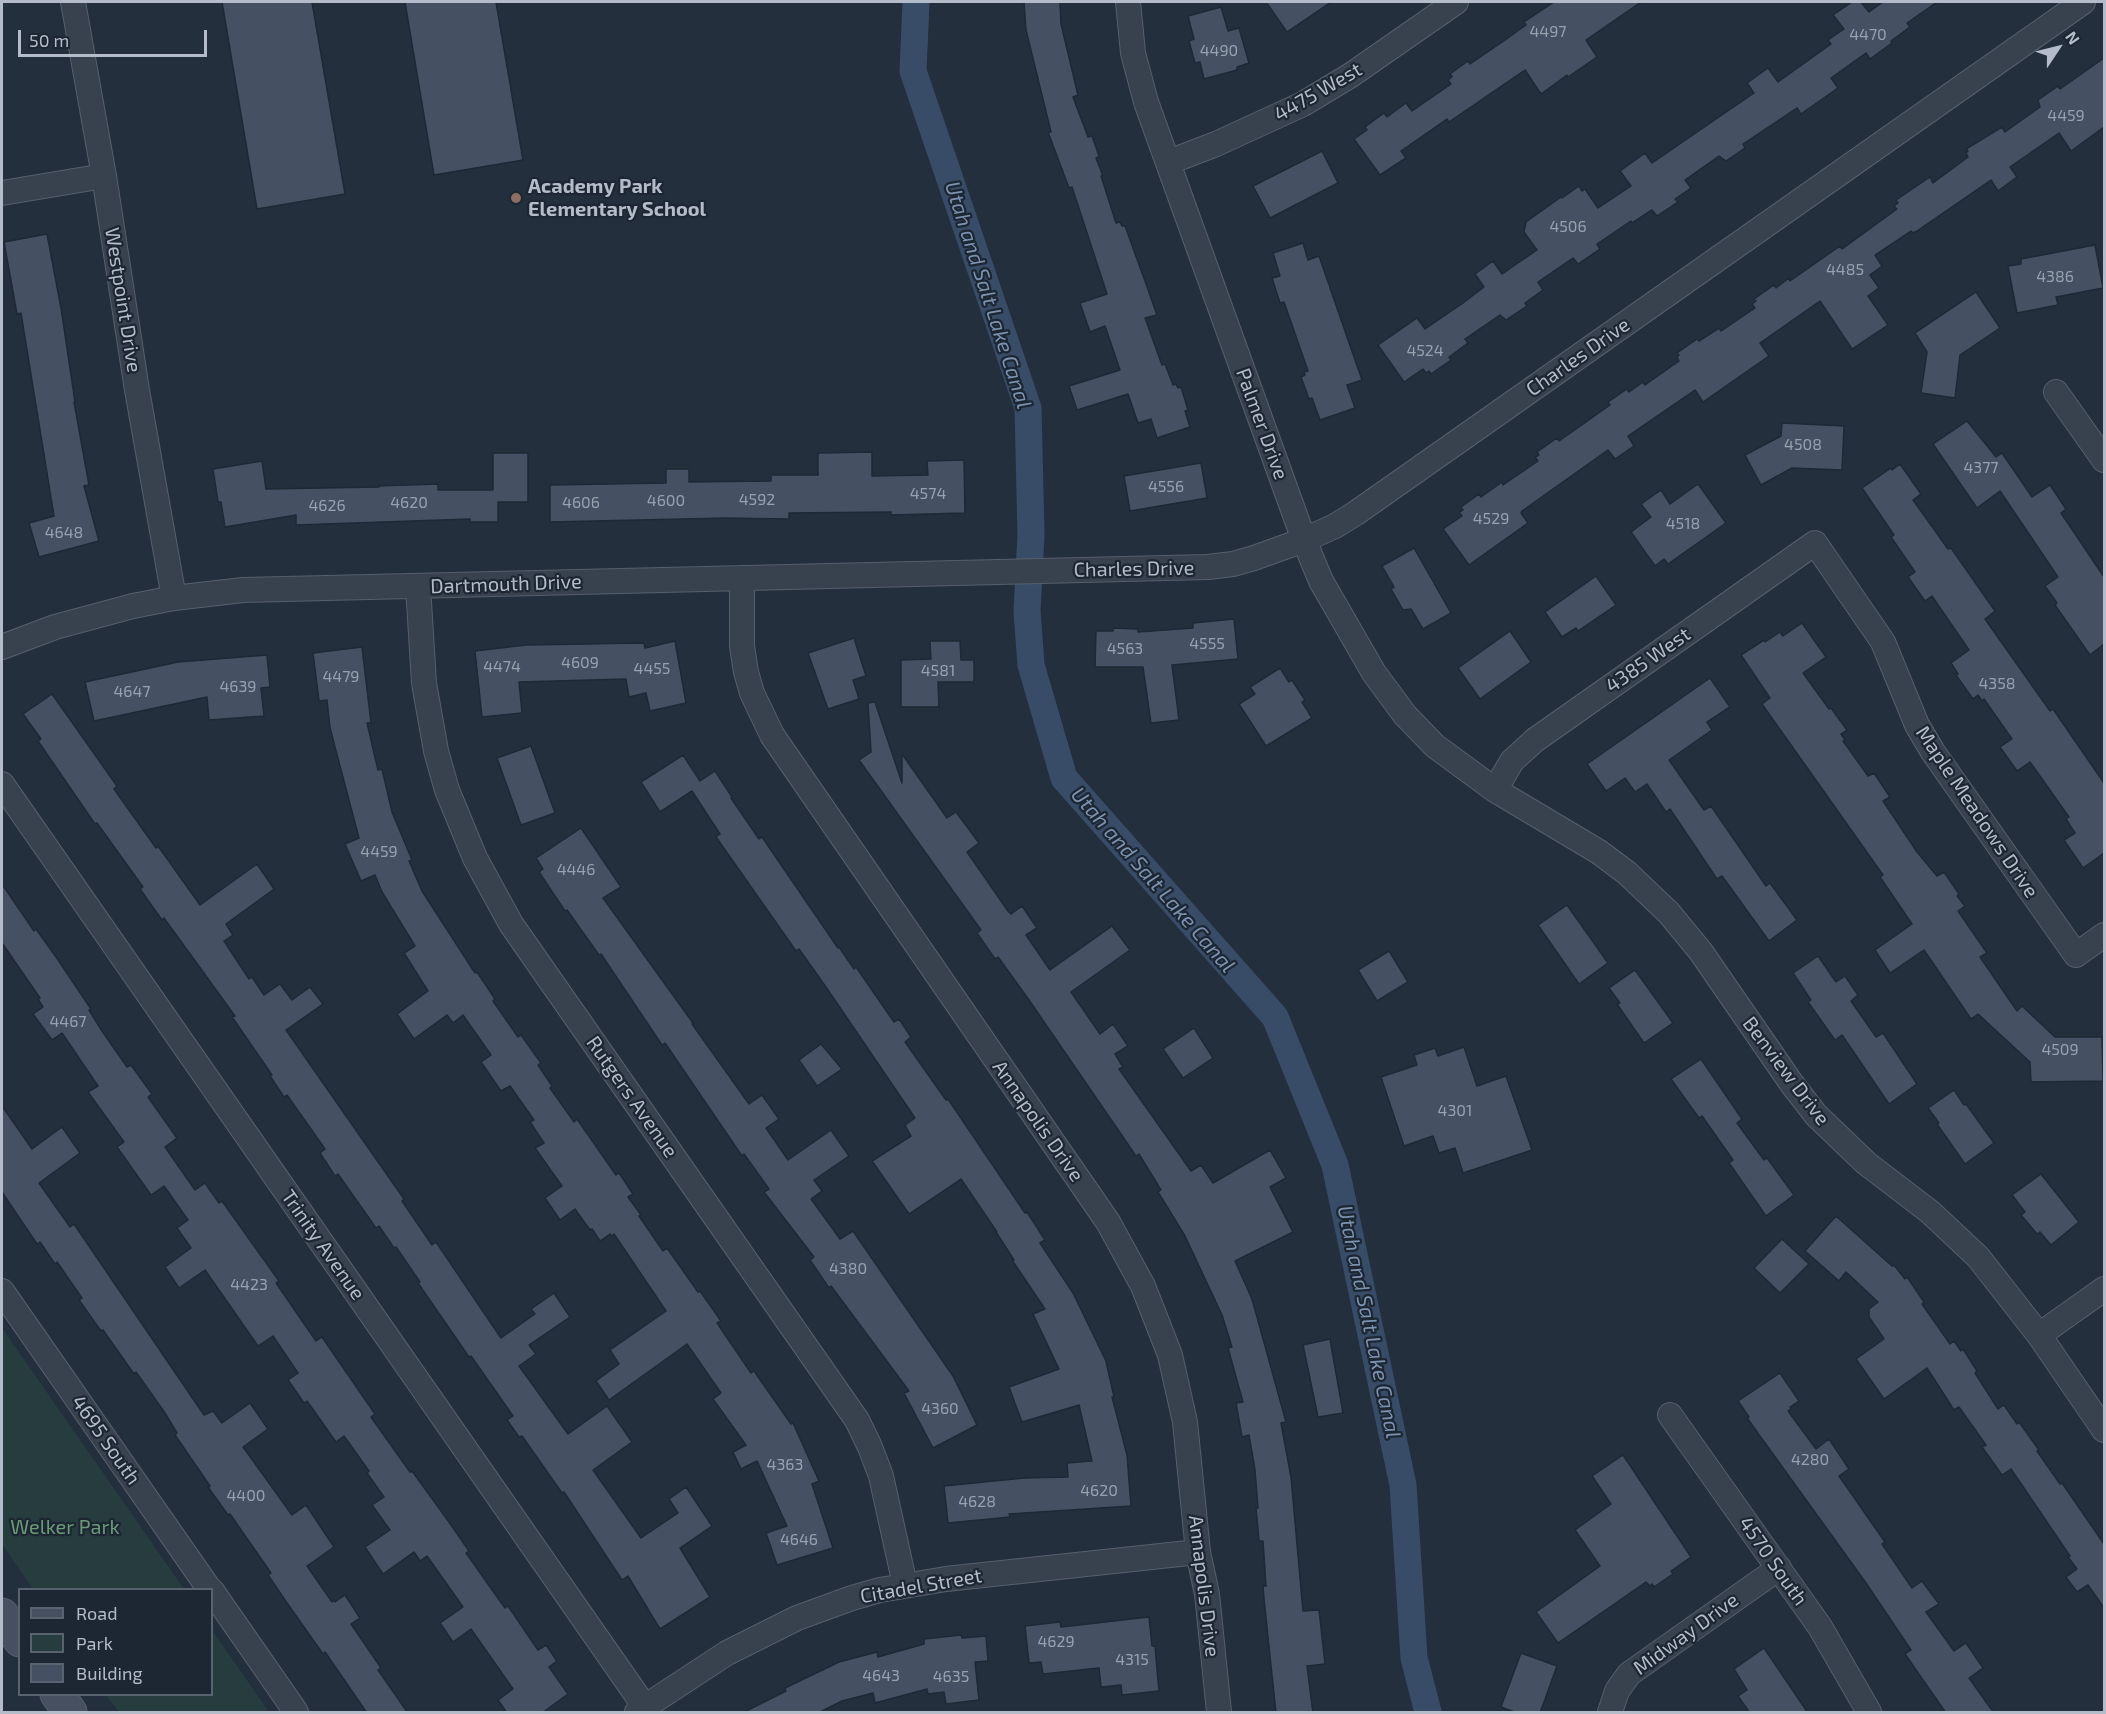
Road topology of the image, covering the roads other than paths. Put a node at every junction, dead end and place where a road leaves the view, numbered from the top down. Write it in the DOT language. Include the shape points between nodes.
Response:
graph roads {
  1 [pos="73,2"];
  2 [pos="1128,2"];
  3 [pos="1456,2"];
  4 [pos="2084,2"];
  5 [pos="1168,162"];
  6 [pos="104,176"];
  7 [pos="2,193"];
  8 [pos="2056,392"];
  9 [pos="2104,460"];
  10 [pos="1304,540"];
  11 [pos="1815,543"];
  12 [pos="1019,572"];
  13 [pos="742,578"];
  14 [pos="418,586"];
  15 [pos="174,598"];
  16 [pos="2,648"];
  17 [pos="2,784"];
  18 [pos="1495,790"];
  19 [pos="2104,935"];
  20 [pos="2104,1289"];
  21 [pos="2,1291"];
  22 [pos="2038,1335"];
  23 [pos="1670,1415"];
  24 [pos="2104,1430"];
  25 [pos="1198,1552"];
  26 [pos="1779,1568"];
  27 [pos="905,1585"];
  28 [pos="209,1588"];
  29 [pos="213,1594"];
  30 [pos="2,1614"];
  31 [pos="18,1637"];
  32 [pos="58,1696"];
  33 [pos="641,1710"];
  34 [pos="70,1713"];
  35 [pos="296,1713"];
  36 [pos="1219,1713"];
  37 [pos="1610,1713"];
  38 [pos="1869,1713"];
  1 -- 6 [label="street, Westpoint Drive"];
  2 -- 5 [label="street, Palmer Drive" via="1133,53"];
  3 -- 5 [label="street, 4475 West" via="1352,75 1303,104"];
  4 -- 10 [label="street, Charles Drive" via="1377,500"];
  5 -- 10 [label="street, Palmer Drive"];
  6 -- 7 [label="street"];
  6 -- 15 [label="street, Westpoint Drive"];
  8 -- 9 [label="street"];
  10 -- 12 [label="street, Charles Drive" via="1244,561 1208,567"];
  10 -- 18 [label="street, Palmer Drive" via="1344,623 1405,715 1435,747"];
  11 -- 18 [label="street, 4385 West" via="1535,740 1512,761"];
  11 -- 19 [label="street, Maple Meadows Drive" via="1883,642 1917,725 1933,752 2076,955"];
  12 -- 13 [label="street, Dartmouth Drive"];
  13 -- 14 [label="street, Dartmouth Drive"];
  13 -- 25 [label="street, Annapolis Drive" via="746,672 772,735 1108,1222 1143,1286 1179,1388"];
  14 -- 15 [label="street, Dartmouth Drive" via="243,590"];
  14 -- 27 [label="street, Rutgers Avenue" via="424,683 433,740 447,790 475,858 511,924 857,1420 881,1476"];
  15 -- 16 [label="street, Dartmouth Drive" via="93,616"];
  17 -- 33 [label="street, Trinity Avenue"];
  18 -- 22 [label="street, Benview Drive" via="1608,859 1669,912 1816,1115 1866,1163 1954,1232"];
  20 -- 22 [label="street"];
  21 -- 28 [label="street, 4695 South"];
  22 -- 24 [label="street, Benview Drive"];
  23 -- 26 [label="street, 4570 South"];
  25 -- 27 [label="street, Citadel Street"];
  25 -- 36 [label="street, Annapolis Drive" via="1207,1594"];
  26 -- 37 [label="street, Midway Drive" via="1629,1674 1617,1691"];
  26 -- 38 [label="street, 4570 South" via="1834,1649"];
  27 -- 33 [label="street, Citadel Street" via="825,1607 772,1630 727,1653"];
  29 -- 35 [label="street, 4695 South"];
  30 -- 31 [label="main road"];
  32 -- 34 [label="main road"];
}
